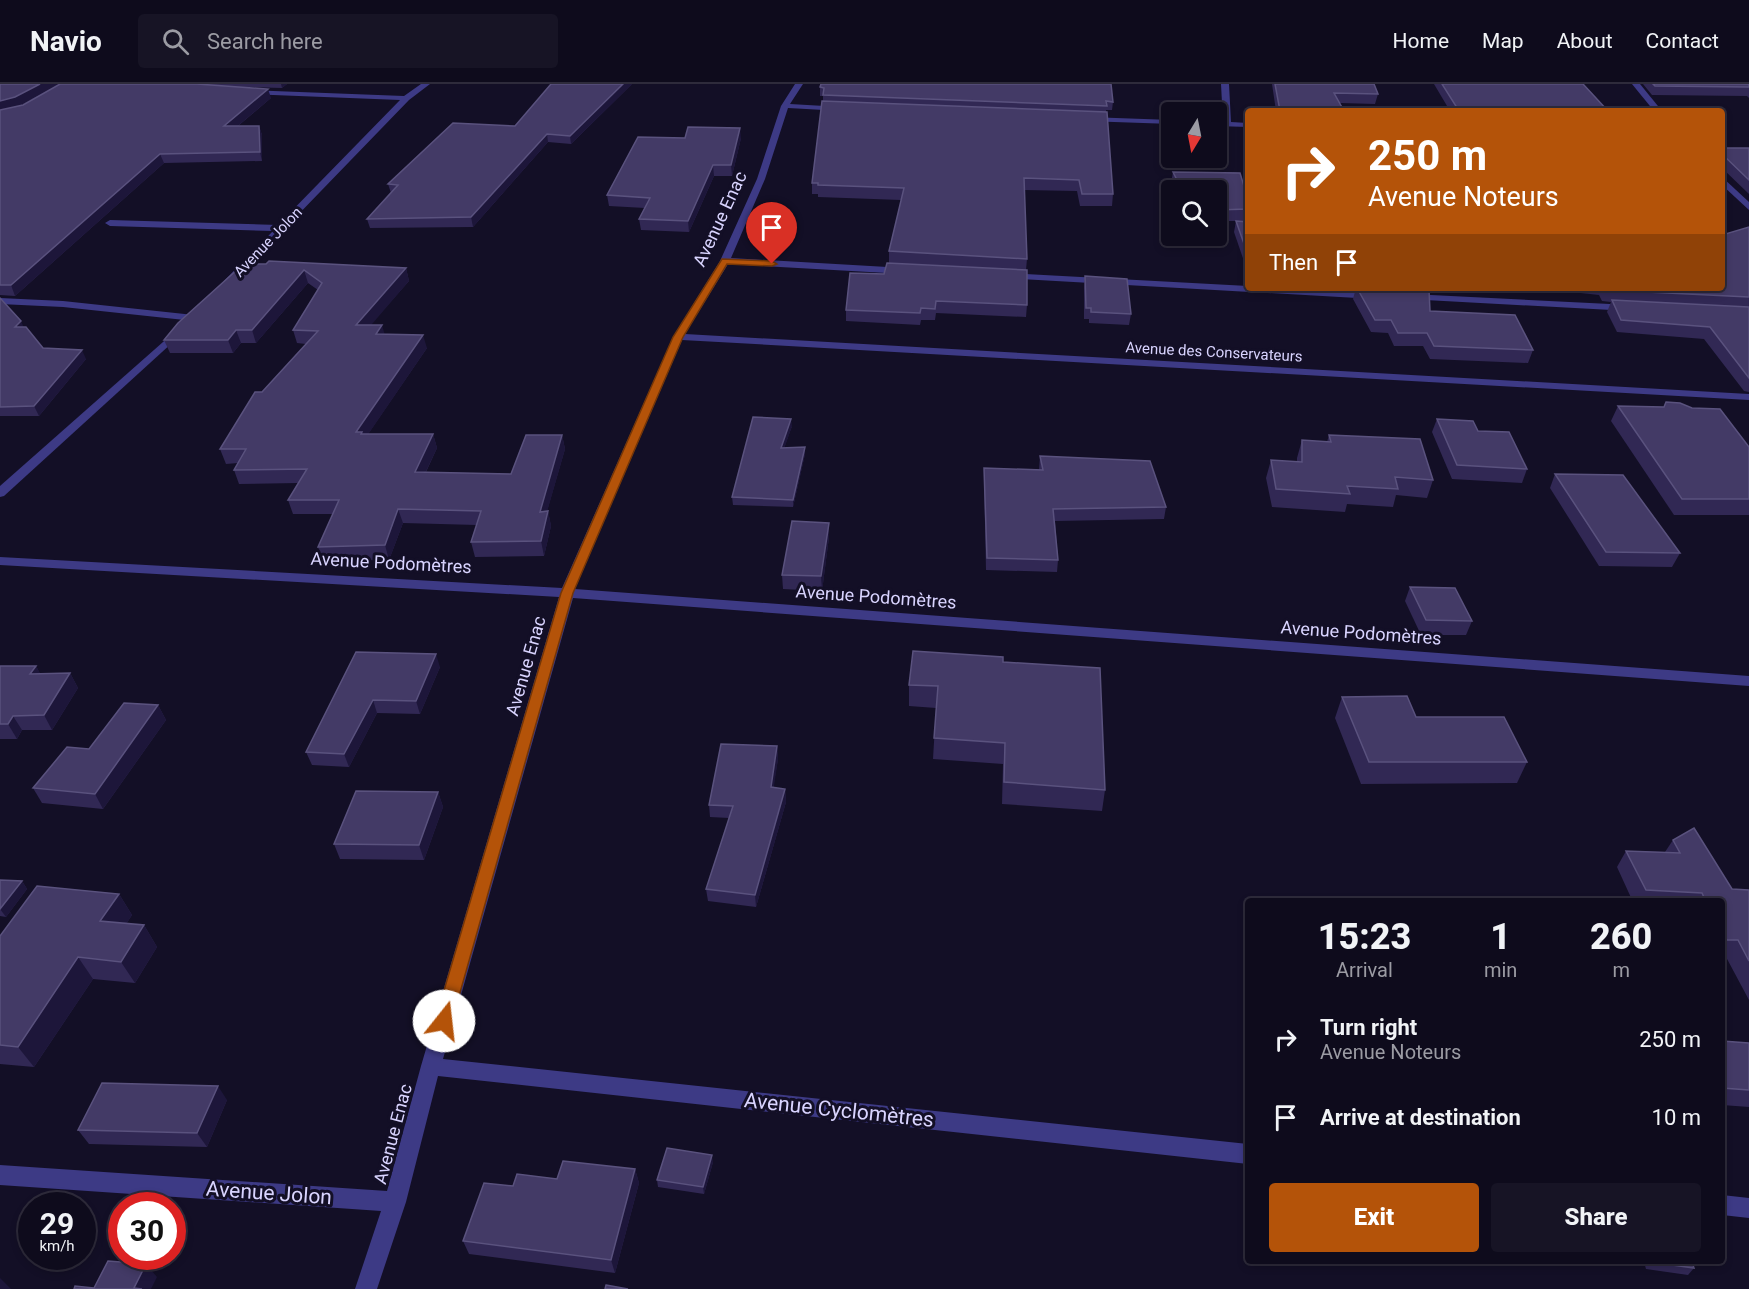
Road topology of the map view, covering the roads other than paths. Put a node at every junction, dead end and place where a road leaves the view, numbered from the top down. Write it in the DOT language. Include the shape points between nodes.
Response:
graph roads {
  1 [pos="426,84"];
  2 [pos="799,84"];
  3 [pos="1225,84"];
  4 [pos="1636,84"];
  5 [pos="238,92"];
  6 [pos="406,98"];
  7 [pos="1226,102"];
  8 [pos="785,106"];
  9 [pos="1656,108"];
  10 [pos="855,109"];
  11 [pos="1078,118"];
  12 [pos="1161,122"];
  13 [pos="1227,124"];
  14 [pos="1245,125"];
  15 [pos="1725,183"];
  16 [pos="1749,207"];
  17 [pos="110,224"];
  18 [pos="280,228"];
  19 [pos="725,261"];
  20 [pos="915,272"];
  21 [pos="998,276"];
  22 [pos="1245,289"];
  23 [pos="1292,291"];
  24 [pos="218,293"];
  25 [pos="1390,296"];
  26 [pos="1402,297"];
  27 [pos="0,301"];
  28 [pos="1641,309"];
  29 [pos="678,337"];
  30 [pos="1749,397"];
  31 [pos="0,493"];
  32 [pos="0,561"];
  33 [pos="567,593"];
  34 [pos="1749,681"];
  35 [pos="431,1066"];
  36 [pos="1245,1154"];
  37 [pos="0,1174"];
  38 [pos="395,1202"];
  39 [pos="1725,1205"];
  40 [pos="1749,1208"];
  41 [pos="366,1289"];
  1 -- 6 [label="street, Avenue Jolon"];
  2 -- 8 [label="street, Avenue Enac"];
  3 -- 7 [label="street"];
  4 -- 9 [label="street"];
  5 -- 6 [label="street"];
  6 -- 18 [label="street, Avenue Jolon"];
  8 -- 10 [label="street"];
  8 -- 19 [label="street, Avenue Enac" via="761,179"];
  11 -- 12 [label="street"];
  13 -- 14 [label="street"];
  15 -- 16 [label="street"];
  17 -- 18 [label="street"];
  18 -- 24 [label="street, Avenue Jolon"];
  19 -- 20 [label="street"];
  19 -- 29 [label="street, Avenue Enac"];
  21 -- 22 [label="street"];
  23 -- 25 [label="street"];
  26 -- 28 [label="street"];
  27 -- 31 [label="street" via="198,314"];
  29 -- 30 [label="street, Avenue des Conservateurs"];
  29 -- 33 [label="street, Avenue Enac"];
  32 -- 33 [label="street, Avenue Podomètres"];
  33 -- 34 [label="street, Avenue Podomètres"];
  33 -- 35 [label="street, Avenue Enac"];
  35 -- 36 [label="street, Avenue Cyclomètres"];
  35 -- 38 [label="street, Avenue Enac"];
  37 -- 38 [label="street, Avenue Jolon"];
  38 -- 41 [label="street, Avenue Enac"];
  39 -- 40 [label="street"];
}
